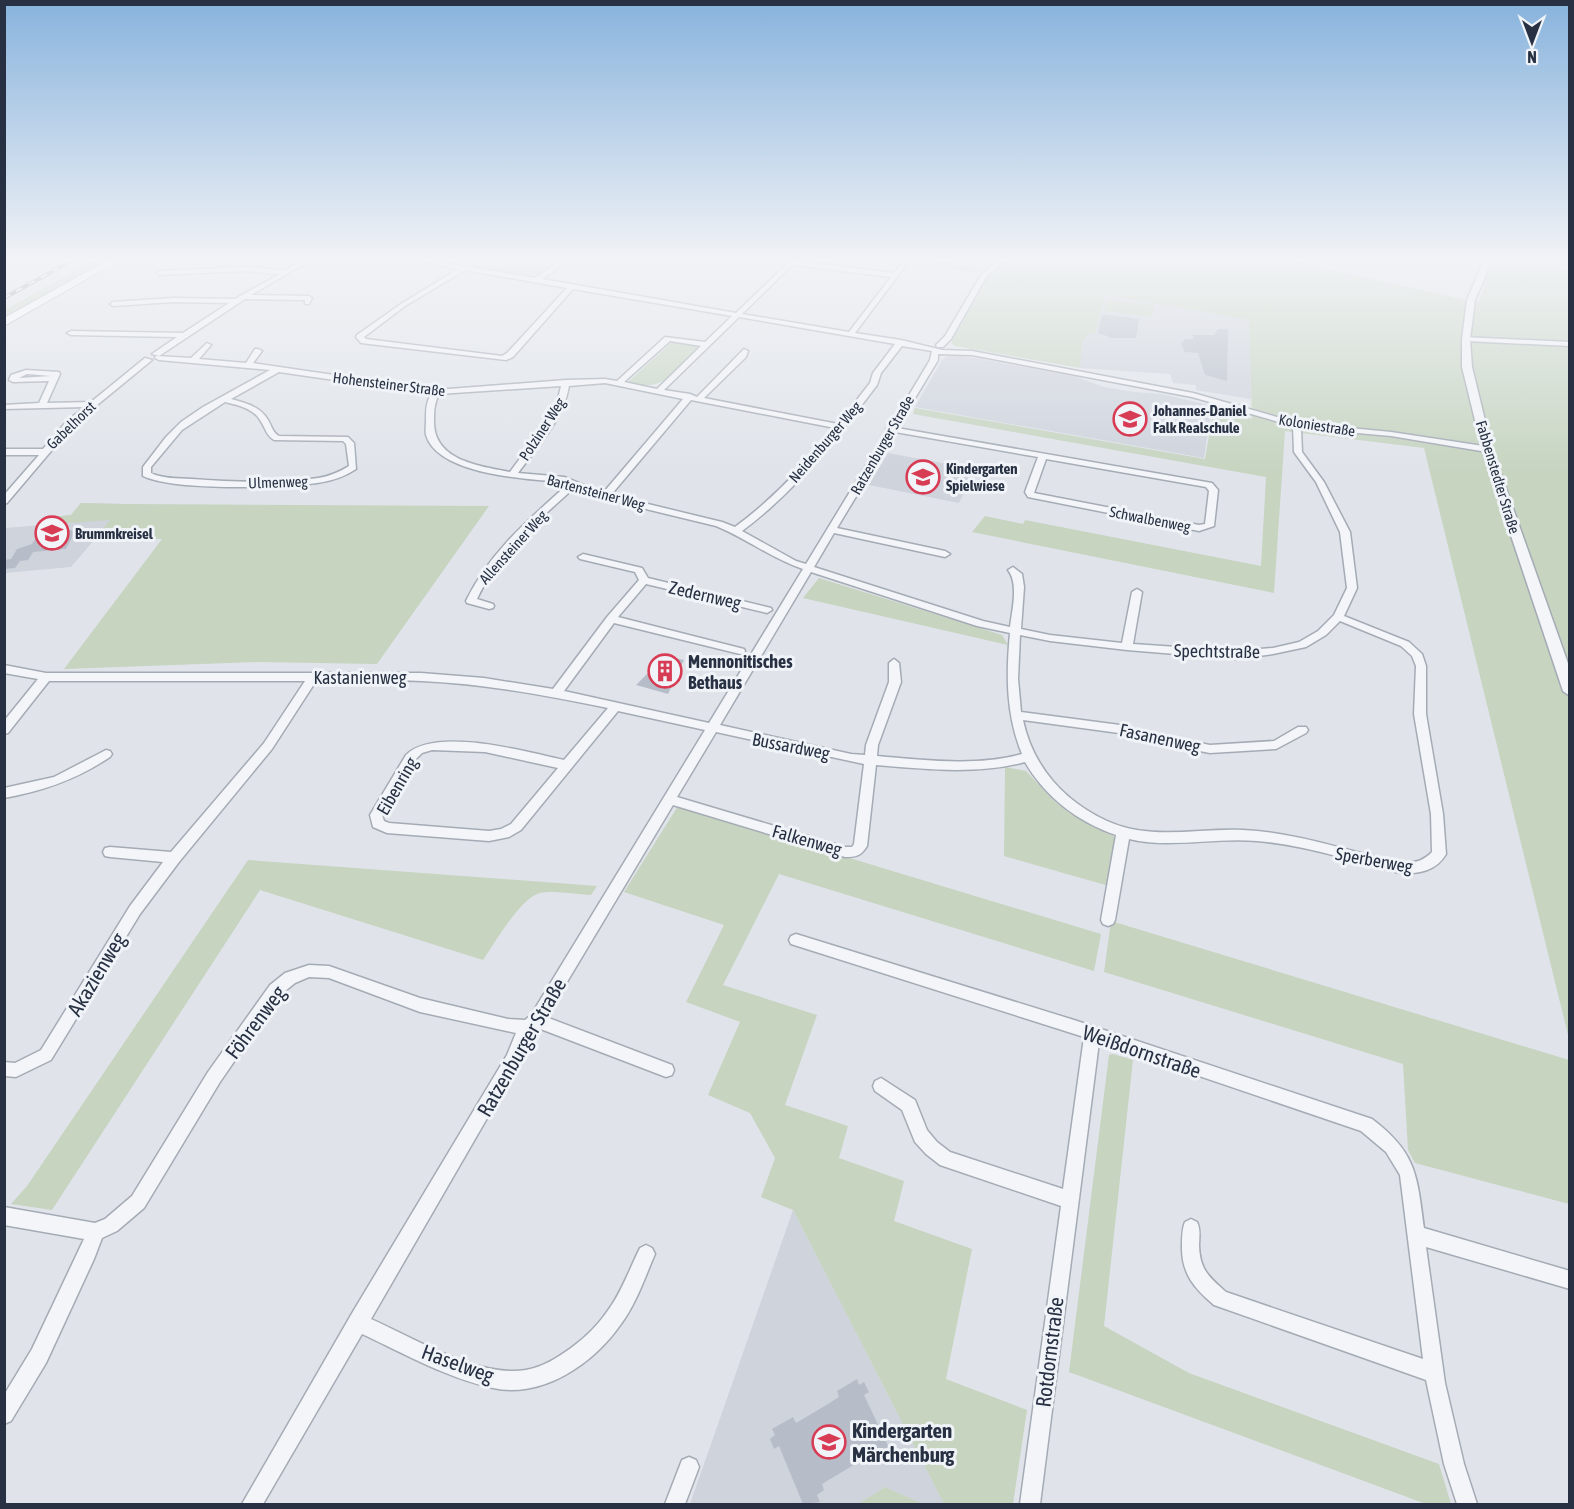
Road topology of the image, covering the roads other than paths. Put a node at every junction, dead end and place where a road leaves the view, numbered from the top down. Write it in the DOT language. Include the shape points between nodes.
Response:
graph roads {
  1 [pos="190,330"];
  2 [pos="369,330"];
  3 [pos="532,330"];
  4 [pos="724,330"];
  5 [pos="830,330"];
  6 [pos="854,330"];
  7 [pos="952,330"];
  8 [pos="1467,330"];
  9 [pos="71,333"];
  10 [pos="851,334"];
  11 [pos="183,335"];
  12 [pos="948,337"];
  13 [pos="1466,339"];
  14 [pos="901,342"];
  15 [pos="1569,344"];
  16 [pos="207,345"];
  17 [pos="708,345"];
  18 [pos="949,349"];
  19 [pos="936,350"];
  20 [pos="258,351"];
  21 [pos="744,351"];
  22 [pos="158,356"];
  23 [pos="194,360"];
  24 [pos="248,365"];
  25 [pos="278,369"];
  26 [pos="54,379"];
  27 [pos="566,382"];
  28 [pos="619,383"];
  29 [pos="660,390"];
  30 [pos="436,392"];
  31 [pos="695,397"];
  32 [pos="227,400"];
  33 [pos="90,404"];
  34 [pos="42,405"];
  35 [pos="4,408"];
  36 [pos="1297,424"];
  37 [pos="840,427"];
  38 [pos="890,429"];
  39 [pos="1487,449"];
  40 [pos="4,452"];
  41 [pos="44,452"];
  42 [pos="1043,455"];
  43 [pos="512,475"];
  44 [pos="573,483"];
  45 [pos="605,496"];
  46 [pos="5,501"];
  47 [pos="832,530"];
  48 [pos="736,531"];
  49 [pos="945,554"];
  50 [pos="583,557"];
  51 [pos="807,568"];
  52 [pos="1013,570"];
  53 [pos="644,580"];
  54 [pos="1137,592"];
  55 [pos="489,606"];
  56 [pos="767,610"];
  57 [pos="1338,617"];
  58 [pos="611,619"];
  59 [pos="1015,632"];
  60 [pos="1126,647"];
  61 [pos="740,651"];
  62 [pos="894,663"];
  63 [pos="4,669"];
  64 [pos="46,677"];
  65 [pos="312,677"];
  66 [pos="1569,691"];
  67 [pos="556,693"];
  68 [pos="615,707"];
  69 [pos="1015,715"];
  70 [pos="711,729"];
  71 [pos="4,730"];
  72 [pos="1302,730"];
  73 [pos="106,754"];
  74 [pos="1027,757"];
  75 [pos="872,760"];
  76 [pos="567,765"];
  77 [pos="4,793"];
  78 [pos="669,799"];
  79 [pos="1123,833"];
  80 [pos="110,852"];
  81 [pos="174,858"];
  82 [pos="1108,920"];
  83 [pos="796,940"];
  84 [pos="532,1023"];
  85 [pos="1092,1036"];
  86 [pos="4,1069"];
  87 [pos="666,1070"];
  88 [pos="880,1086"];
  89 [pos="1070,1200"];
  90 [pos="4,1216"];
  91 [pos="1191,1228"];
  92 [pos="95,1232"];
  93 [pos="1417,1235"];
  94 [pos="646,1254"];
  95 [pos="1569,1280"];
  96 [pos="358,1322"];
  97 [pos="1434,1373"];
  98 [pos="4,1414"];
  99 [pos="689,1467"];
  100 [pos="252,1504"];
  101 [pos="675,1504"];
  102 [pos="1029,1504"];
  103 [pos="1467,1504"];
  1 -- 11 [label="street"];
  2 -- 3 [label="street" via="360,337 364,341 503,358"];
  4 -- 17 [label="street"];
  5 -- 10 [label="street"];
  6 -- 10 [label="street"];
  7 -- 12 [label="street"];
  8 -- 13 [label="street, Fabbenstedter Straße"];
  9 -- 11 [label="street"];
  10 -- 14 [label="street"];
  11 -- 22 [label="street"];
  12 -- 18 [label="street"];
  12 -- 19 [label="street"];
  13 -- 15 [label="street"];
  13 -- 39 [label="street, Fabbenstedter Straße" via="1467,367"];
  14 -- 19 [label="street"];
  14 -- 37 [label="street, Neidenburger Weg"];
  16 -- 23 [label="street"];
  17 -- 28 [label="street" via="668,339"];
  17 -- 29 [label="street"];
  18 -- 19 [label="street, Ratzenburger Straße"];
  18 -- 19 [label="street, Koloniestraße"];
  18 -- 36 [label="street, Koloniestraße" via="1184,393"];
  19 -- 38 [label="street, Ratzenburger Straße"];
  20 -- 24 [label="street"];
  21 -- 31 [label="street"];
  22 -- 23 [label="street, Hohensteiner Straße"];
  22 -- 33 [label="street, Gabelhorst" via="147,357"];
  23 -- 24 [label="street, Hohensteiner Straße"];
  24 -- 25 [label="street, Hohensteiner Straße"];
  25 -- 30 [label="street, Hohensteiner Straße"];
  25 -- 32 [label="street, Ulmenweg"];
  26 -- 34 [label="street"];
  27 -- 28 [label="street, Hohensteiner Straße"];
  27 -- 30 [label="street, Hohensteiner Straße"];
  27 -- 43 [label="street, Polziner Weg" via="555,412"];
  28 -- 29 [label="street, Hohensteiner Straße"];
  29 -- 31 [label="street"];
  30 -- 43 [label="street, Bartensteiner Weg" via="428,421 429,434 436,445 465,465"];
  31 -- 37 [label="street"];
  31 -- 45 [label="street"];
  32 -- 32 [label="street, Ulmenweg" via="183,424 147,467 146,474 156,479 198,483 314,481 342,477 353,467 350,443 345,439 277,438 253,408"];
  33 -- 34 [label="street"];
  33 -- 41 [label="street, Gabelhorst"];
  34 -- 35 [label="street"];
  36 -- 39 [label="street, Koloniestraße"];
  36 -- 57 [label="street, Spechtstraße" via="1298,452 1320,482 1347,540 1353,588"];
  37 -- 48 [label="street, Neidenburger Weg" via="782,492"];
  38 -- 42 [label="street, Schwalbenweg"];
  38 -- 47 [label="street, Ratzenburger Straße"];
  39 -- 66 [label="street, Fabbenstedter Straße"];
  40 -- 41 [label="street"];
  41 -- 46 [label="street, Gabelhorst"];
  42 -- 42 [label="street, Schwalbenweg" via="1209,485 1214,490 1209,526 1199,528 1031,495"];
  43 -- 44 [label="street, Bartensteiner Weg"];
  44 -- 45 [label="street, Bartensteiner Weg"];
  44 -- 55 [label="street, Allensteiner Weg" via="505,550 478,583 471,601"];
  45 -- 48 [label="street, Bartensteiner Weg" via="693,516"];
  47 -- 49 [label="street"];
  47 -- 51 [label="street, Ratzenburger Straße"];
  48 -- 51 [label="street, Bartensteiner Weg"];
  50 -- 53 [label="street, Zedernweg" via="639,570"];
  51 -- 59 [label="street, Spechtstraße"];
  51 -- 70 [label="street, Ratzenburger Straße"];
  52 -- 59 [label="street" via="1019,587"];
  53 -- 56 [label="street, Zedernweg"];
  53 -- 58 [label="street, Zedernweg"];
  54 -- 60 [label="street"];
  57 -- 60 [label="street, Spechtstraße" via="1302,645 1273,651 1236,655"];
  57 -- 79 [label="street, Sperberweg" via="1405,644 1417,654 1420,714 1437,814 1439,854 1431,864 1420,869 1401,868 1241,835 1158,838"];
  58 -- 61 [label="street"];
  58 -- 67 [label="street, Zedernweg"];
  59 -- 60 [label="street, Spechtstraße"];
  59 -- 69 [label="street, Sperberweg"];
  62 -- 75 [label="street" via="895,682 872,745"];
  63 -- 64 [label="street, Kastanienweg"];
  64 -- 65 [label="street, Kastanienweg"];
  64 -- 71 [label="street"];
  65 -- 67 [label="street, Kastanienweg" via="421,676"];
  65 -- 81 [label="street, Akazienweg" via="268,746"];
  67 -- 68 [label="street, Kastanienweg"];
  68 -- 70 [label="street, Kastanienweg"];
  68 -- 76 [label="street, Eibenring"];
  69 -- 72 [label="street, Fasanenweg" via="1120,729 1210,749 1276,745"];
  69 -- 74 [label="street, Sperberweg"];
  70 -- 75 [label="street, Bussardweg"];
  70 -- 78 [label="street, Ratzenburger Straße"];
  73 -- 77 [label="street" via="81,771 46,786"];
  74 -- 75 [label="street, Bussardweg" via="1009,762 939,766"];
  74 -- 79 [label="street, Sperberweg" via="1064,801 1091,820"];
  75 -- 78 [label="street, Falkenweg" via="860,846 855,852"];
  76 -- 76 [label="street, Eibenring" via="516,827 504,834 387,828 378,824 376,815 418,750 432,746 485,748"];
  78 -- 84 [label="street, Ratzenburger Straße"];
  79 -- 82 [label="street"];
  80 -- 81 [label="street"];
  81 -- 86 [label="street, Akazienweg" via="109,949 46,1055 16,1070"];
  83 -- 85 [label="street, Weißdornstraße"];
  84 -- 87 [label="street, Föhrenweg"];
  84 -- 92 [label="street, Föhrenweg" via="508,1026 420,1005 329,972 309,971 290,978 275,990 214,1077 138,1202 111,1225"];
  84 -- 96 [label="street, Ratzenburger Straße"];
  85 -- 89 [label="street, Rotdornstraße"];
  85 -- 93 [label="street, Weißdornstraße" via="1366,1125 1401,1156 1408,1174"];
  88 -- 89 [label="street" via="909,1104 914,1125 931,1150 946,1159"];
  89 -- 102 [label="street, Rotdornstraße"];
  90 -- 92 [label="street"];
  91 -- 97 [label="street" via="1190,1266 1220,1299"];
  92 -- 98 [label="street" via="39,1356"];
  93 -- 95 [label="street"];
  93 -- 97 [label="street, Weißdornstraße"];
  94 -- 96 [label="street, Haselweg" via="616,1315 588,1348 543,1375 511,1381 477,1374"];
  96 -- 100 [label="street, Ratzenburger Straße"];
  97 -- 103 [label="street, Weißdornstraße" via="1457,1478"];
  99 -- 101 [label="street"];
}
